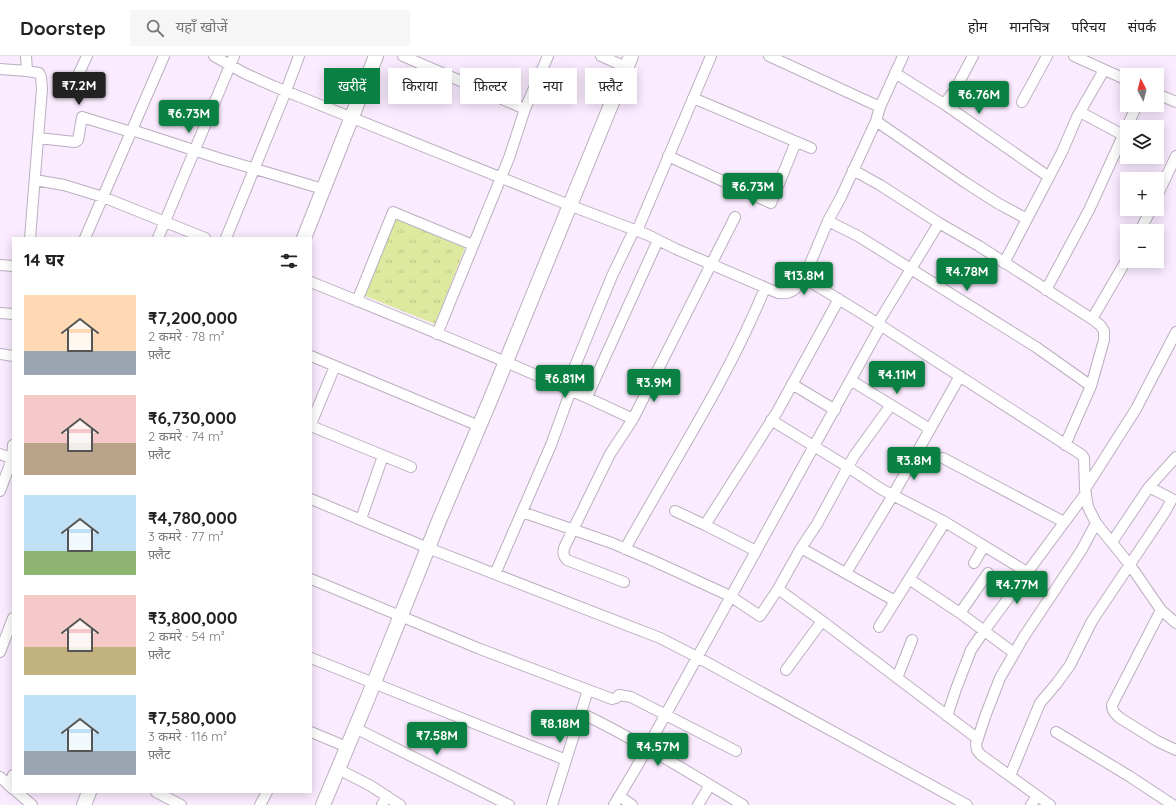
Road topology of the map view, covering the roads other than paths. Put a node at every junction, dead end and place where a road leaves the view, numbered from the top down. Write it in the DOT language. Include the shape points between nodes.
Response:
graph roads {
  1 [pos="26,56"];
  2 [pos="87,56"];
  3 [pos="164,56"];
  4 [pos="214,56"];
  5 [pos="299,56"];
  6 [pos="376,56"];
  7 [pos="403,56"];
  8 [pos="548,56"];
  9 [pos="601,56"];
  10 [pos="711,56"];
  11 [pos="769,56"];
  12 [pos="903,56"];
  13 [pos="973,56"];
  14 [pos="1047,56"];
  15 [pos="1074,56"];
  16 [pos="231,60"];
  17 [pos="628,61"];
  18 [pos="0,69"];
  19 [pos="1104,70"];
  20 [pos="28,71"];
  21 [pos="895,73"];
  22 [pos="1120,77"];
  23 [pos="72,88"];
  24 [pos="286,91"];
  25 [pos="1164,97"];
  26 [pos="693,98"];
  27 [pos="1022,102"];
  28 [pos="1176,102"];
  29 [pos="944,104"];
  30 [pos="880,107"];
  31 [pos="525,109"];
  32 [pos="1080,112"];
  33 [pos="352,118"];
  34 [pos="876,121"];
  35 [pos="132,131"];
  36 [pos="1120,133"];
  37 [pos="38,138"];
  38 [pos="796,142"];
  39 [pos="1120,142"];
  40 [pos="811,148"];
  41 [pos="194,150"];
  42 [pos="668,156"];
  43 [pos="1176,156"];
  44 [pos="254,168"];
  45 [pos="853,170"];
  46 [pos="1049,177"];
  47 [pos="501,178"];
  48 [pos="35,180"];
  49 [pos="1164,181"];
  50 [pos="323,189"];
  51 [pos="103,197"];
  52 [pos="569,205"];
  53 [pos="735,217"];
  54 [pos="1027,218"];
  55 [pos="828,221"];
  56 [pos="165,222"];
  57 [pos="939,222"];
  58 [pos="636,230"];
  59 [pos="30,237"];
  60 [pos="85,237"];
  61 [pos="158,237"];
  62 [pos="202,237"];
  63 [pos="226,237"];
  64 [pos="304,237"];
  65 [pos="658,240"];
  66 [pos="473,246"];
  67 [pos="1004,263"];
  68 [pos="711,264"];
  69 [pos="0,265"];
  70 [pos="12,266"];
  71 [pos="1122,268"];
  72 [pos="911,269"];
  73 [pos="804,278"];
  74 [pos="312,282"];
  75 [pos="765,288"];
  76 [pos="1046,290"];
  77 [pos="839,299"];
  78 [pos="357,301"];
  79 [pos="0,313"];
  80 [pos="12,314"];
  81 [pos="1092,319"];
  82 [pos="880,324"];
  83 [pos="1176,332"];
  84 [pos="437,334"];
  85 [pos="0,354"];
  86 [pos="12,356"];
  87 [pos="312,356"];
  88 [pos="505,362"];
  89 [pos="335,366"];
  90 [pos="960,376"];
  91 [pos="852,381"];
  92 [pos="792,384"];
  93 [pos="1091,386"];
  94 [pos="569,389"];
  95 [pos="587,397"];
  96 [pos="891,405"];
  97 [pos="835,410"];
  98 [pos="633,419"];
  99 [pos="771,420"];
  100 [pos="312,423"];
  101 [pos="312,425"];
  102 [pos="479,426"];
  103 [pos="930,429"];
  104 [pos="1065,445"];
  105 [pos="815,446"];
  106 [pos="0,454"];
  107 [pos="383,456"];
  108 [pos="1176,457"];
  109 [pos="943,458"];
  110 [pos="12,459"];
  111 [pos="411,467"];
  112 [pos="848,467"];
  113 [pos="1149,487"];
  114 [pos="0,491"];
  115 [pos="1085,491"];
  116 [pos="893,495"];
  117 [pos="312,499"];
  118 [pos="1174,500"];
  119 [pos="675,511"];
  120 [pos="522,512"];
  121 [pos="360,519"];
  122 [pos="945,522"];
  123 [pos="1064,522"];
  124 [pos="1096,523"];
  125 [pos="705,525"];
  126 [pos="573,530"];
  127 [pos="1112,542"];
  128 [pos="984,546"];
  129 [pos="428,548"];
  130 [pos="625,548"];
  131 [pos="801,548"];
  132 [pos="756,551"];
  133 [pos="974,563"];
  134 [pos="1130,566"];
  135 [pos="1027,572"];
  136 [pos="846,573"];
  137 [pos="988,573"];
  138 [pos="495,574"];
  139 [pos="312,579"];
  140 [pos="908,579"];
  141 [pos="624,582"];
  142 [pos="778,589"];
  143 [pos="730,596"];
  144 [pos="895,601"];
  145 [pos="1161,610"];
  146 [pos="960,613"];
  147 [pos="401,616"];
  148 [pos="1175,619"];
  149 [pos="12,621"];
  150 [pos="822,621"];
  151 [pos="879,627"];
  152 [pos="984,631"];
  153 [pos="912,640"];
  154 [pos="0,652"];
  155 [pos="1014,653"];
  156 [pos="697,657"];
  157 [pos="312,658"];
  158 [pos="786,670"];
  159 [pos="897,678"];
  160 [pos="374,684"];
  161 [pos="588,690"];
  162 [pos="581,713"];
  163 [pos="665,715"];
  164 [pos="947,716"];
  165 [pos="356,728"];
  166 [pos="312,732"];
  167 [pos="1056,732"];
  168 [pos="978,739"];
  169 [pos="347,747"];
  170 [pos="646,747"];
  171 [pos="1176,750"];
  172 [pos="736,751"];
  173 [pos="566,760"];
  174 [pos="338,769"];
  175 [pos="1010,776"];
  176 [pos="0,777"];
  177 [pos="710,785"];
  178 [pos="12,788"];
  179 [pos="18,793"];
  180 [pos="89,793"];
  181 [pos="158,793"];
  182 [pos="266,793"];
  183 [pos="1037,796"];
  184 [pos="384,801"];
  185 [pos="616,801"];
  186 [pos="32,805"];
  187 [pos="84,805"];
  188 [pos="181,805"];
  189 [pos="260,805"];
  190 [pos="323,805"];
  191 [pos="400,805"];
  192 [pos="509,805"];
  193 [pos="552,805"];
  194 [pos="632,805"];
  195 [pos="698,805"];
  196 [pos="744,805"];
  197 [pos="967,805"];
  198 [pos="1031,805"];
  199 [pos="1050,805"];
  200 [pos="1173,805"];
  1 -- 20 [label="street"];
  2 -- 23 [label="street"];
  3 -- 35 [label="street"];
  4 -- 16 [label="street"];
  5 -- 24 [label="street"];
  6 -- 33 [label="street"];
  7 -- 31 [label="street"];
  8 -- 31 [label="street"];
  9 -- 17 [label="street"];
  10 -- 26 [label="street"];
  11 -- 30 [label="street"];
  12 -- 21 [label="street"];
  13 -- 29 [label="street" via="955,90"];
  14 -- 27 [label="street"];
  15 -- 19 [label="street"];
  16 -- 24 [label="street" via="244,73"];
  16 -- 41 [label="street"];
  17 -- 52 [label="street"];
  18 -- 20 [label="street"];
  19 -- 22 [label="street"];
  19 -- 32 [label="street"];
  20 -- 37 [label="street" via="39,73 41,77"];
  21 -- 29 [label="street"];
  21 -- 30 [label="street"];
  24 -- 33 [label="street"];
  24 -- 44 [label="street"];
  25 -- 28 [label="street"];
  26 -- 38 [label="street"];
  26 -- 42 [label="street"];
  29 -- 46 [label="street"];
  30 -- 34 [label="street"];
  31 -- 47 [label="street"];
  32 -- 36 [label="street"];
  32 -- 46 [label="street"];
  33 -- 47 [label="street"];
  33 -- 50 [label="street"];
  34 -- 45 [label="street"];
  34 -- 54 [label="street" via="966,184"];
  35 -- 37 [label="street" via="82,117 78,140 75,142"];
  35 -- 41 [label="street"];
  35 -- 51 [label="street"];
  37 -- 48 [label="street"];
  38 -- 40 [label="street"];
  38 -- 42 [label="street" via="771,203"];
  39 -- 76 [label="street" via="1089,210"];
  41 -- 44 [label="street"];
  41 -- 56 [label="street"];
  42 -- 58 [label="street"];
  43 -- 49 [label="street"];
  44 -- 50 [label="street"];
  44 -- 63 [label="street"];
  45 -- 55 [label="street"];
  45 -- 57 [label="street"];
  46 -- 54 [label="street"];
  47 -- 52 [label="street"];
  47 -- 66 [label="street"];
  48 -- 51 [label="street" via="64,185"];
  48 -- 59 [label="street"];
  50 -- 64 [label="street"];
  51 -- 56 [label="street"];
  51 -- 60 [label="street"];
  52 -- 58 [label="street"];
  52 -- 88 [label="street"];
  53 -- 68 [label="street"];
  54 -- 67 [label="street"];
  55 -- 72 [label="street" via="858,236"];
  55 -- 73 [label="street"];
  56 -- 61 [label="street"];
  56 -- 62 [label="street"];
  57 -- 67 [label="street"];
  57 -- 72 [label="street"];
  58 -- 65 [label="street"];
  58 -- 94 [label="street" via="612,276"];
  65 -- 68 [label="street"];
  65 -- 95 [label="street"];
  66 -- 78 [label="street" via="393,212"];
  66 -- 84 [label="street"];
  67 -- 76 [label="street"];
  68 -- 75 [label="street"];
  68 -- 98 [label="street"];
  69 -- 70 [label="street"];
  71 -- 81 [label="street"];
  72 -- 82 [label="street"];
  72 -- 93 [label="street" via="1036,347"];
  73 -- 75 [label="street" via="791,292 782,294"];
  73 -- 77 [label="street"];
  74 -- 78 [label="street"];
  75 -- 130 [label="street" via="722,380"];
  76 -- 81 [label="street"];
  77 -- 82 [label="street"];
  77 -- 92 [label="street"];
  78 -- 84 [label="street"];
  79 -- 80 [label="street"];
  81 -- 93 [label="street" via="1102,328 1105,335"];
  82 -- 90 [label="street"];
  82 -- 91 [label="street"];
  83 -- 115 [label="street" via="1136,409"];
  84 -- 88 [label="street"];
  85 -- 86 [label="street"];
  87 -- 89 [label="street"];
  88 -- 94 [label="street"];
  88 -- 102 [label="street"];
  89 -- 100 [label="street"];
  89 -- 102 [label="street"];
  90 -- 103 [label="street"];
  90 -- 104 [label="street"];
  91 -- 96 [label="street"];
  91 -- 97 [label="street"];
  92 -- 97 [label="street"];
  92 -- 99 [label="street"];
  93 -- 104 [label="street"];
  94 -- 95 [label="street"];
  94 -- 120 [label="street" via="551,445"];
  95 -- 98 [label="street"];
  96 -- 103 [label="street"];
  96 -- 112 [label="street"];
  97 -- 105 [label="street"];
  98 -- 126 [label="street" via="610,454"];
  99 -- 105 [label="street"];
  99 -- 125 [label="street"];
  101 -- 107 [label="street"];
  102 -- 129 [label="street"];
  103 -- 116 [label="street"];
  104 -- 115 [label="street" via="1084,458"];
  105 -- 112 [label="street"];
  105 -- 132 [label="street"];
  106 -- 110 [label="street"];
  107 -- 111 [label="street"];
  107 -- 121 [label="street"];
  108 -- 113 [label="street"];
  109 -- 123 [label="street"];
  110 -- 114 [label="street"];
  112 -- 116 [label="street"];
  112 -- 131 [label="street"];
  113 -- 118 [label="street"];
  113 -- 127 [label="street"];
  115 -- 123 [label="street"];
  115 -- 124 [label="street" via="1088,507"];
  116 -- 122 [label="street"];
  116 -- 136 [label="street"];
  117 -- 121 [label="street"];
  118 -- 134 [label="street"];
  119 -- 125 [label="street"];
  120 -- 126 [label="street"];
  120 -- 138 [label="street"];
  121 -- 129 [label="street"];
  122 -- 128 [label="street"];
  122 -- 140 [label="street"];
  123 -- 135 [label="street"];
  124 -- 127 [label="street"];
  124 -- 155 [label="street" via="1081,551"];
  125 -- 132 [label="street"];
  126 -- 130 [label="street"];
  126 -- 141 [label="street" via="564,548 564,557"];
  127 -- 134 [label="street"];
  128 -- 133 [label="street"];
  128 -- 135 [label="street"];
  129 -- 138 [label="street"];
  129 -- 147 [label="street"];
  130 -- 143 [label="street"];
  131 -- 136 [label="street"];
  131 -- 142 [label="street"];
  132 -- 143 [label="street"];
  134 -- 145 [label="street"];
  134 -- 175 [label="street" via="1092,621 1070,665 1040,703"];
  135 -- 152 [label="street"];
  136 -- 144 [label="street"];
  137 -- 146 [label="street"];
  138 -- 156 [label="street" via="660,638"];
  139 -- 147 [label="street"];
  140 -- 144 [label="street"];
  140 -- 146 [label="street"];
  142 -- 143 [label="street" via="760,616"];
  142 -- 150 [label="street"];
  143 -- 156 [label="street"];
  144 -- 151 [label="street"];
  145 -- 148 [label="street"];
  145 -- 171 [label="street" via="1112,709 1120,718"];
  146 -- 152 [label="street"];
  147 -- 160 [label="street"];
  147 -- 161 [label="street"];
  149 -- 154 [label="street"];
  150 -- 158 [label="street"];
  150 -- 159 [label="street"];
  152 -- 155 [label="street"];
  152 -- 164 [label="street" via="972,650"];
  153 -- 159 [label="street"];
  155 -- 168 [label="street" via="1000,678"];
  156 -- 163 [label="street"];
  156 -- 197 [label="street"];
  157 -- 160 [label="street"];
  159 -- 164 [label="street"];
  160 -- 165 [label="street"];
  160 -- 173 [label="street"];
  161 -- 162 [label="street"];
  161 -- 163 [label="street" via="612,699 619,695 631,697"];
  162 -- 170 [label="street"];
  162 -- 173 [label="street"];
  163 -- 170 [label="street"];
  163 -- 172 [label="street"];
  164 -- 168 [label="street"];
  165 -- 169 [label="street"];
  165 -- 192 [label="street"];
  166 -- 169 [label="street"];
  167 -- 200 [label="street"];
  168 -- 175 [label="street" via="977,750 981,755"];
  169 -- 174 [label="street"];
  170 -- 177 [label="street"];
  170 -- 185 [label="street"];
  173 -- 193 [label="street"];
  174 -- 184 [label="street" via="372,786"];
  174 -- 190 [label="street"];
  175 -- 183 [label="street"];
  176 -- 178 [label="street"];
  177 -- 195 [label="street"];
  177 -- 196 [label="street"];
  179 -- 186 [label="street"];
  180 -- 187 [label="street"];
  181 -- 188 [label="street"];
  182 -- 189 [label="street"];
  183 -- 198 [label="street"];
  183 -- 199 [label="street"];
  184 -- 191 [label="street"];
  185 -- 194 [label="street"];
}
